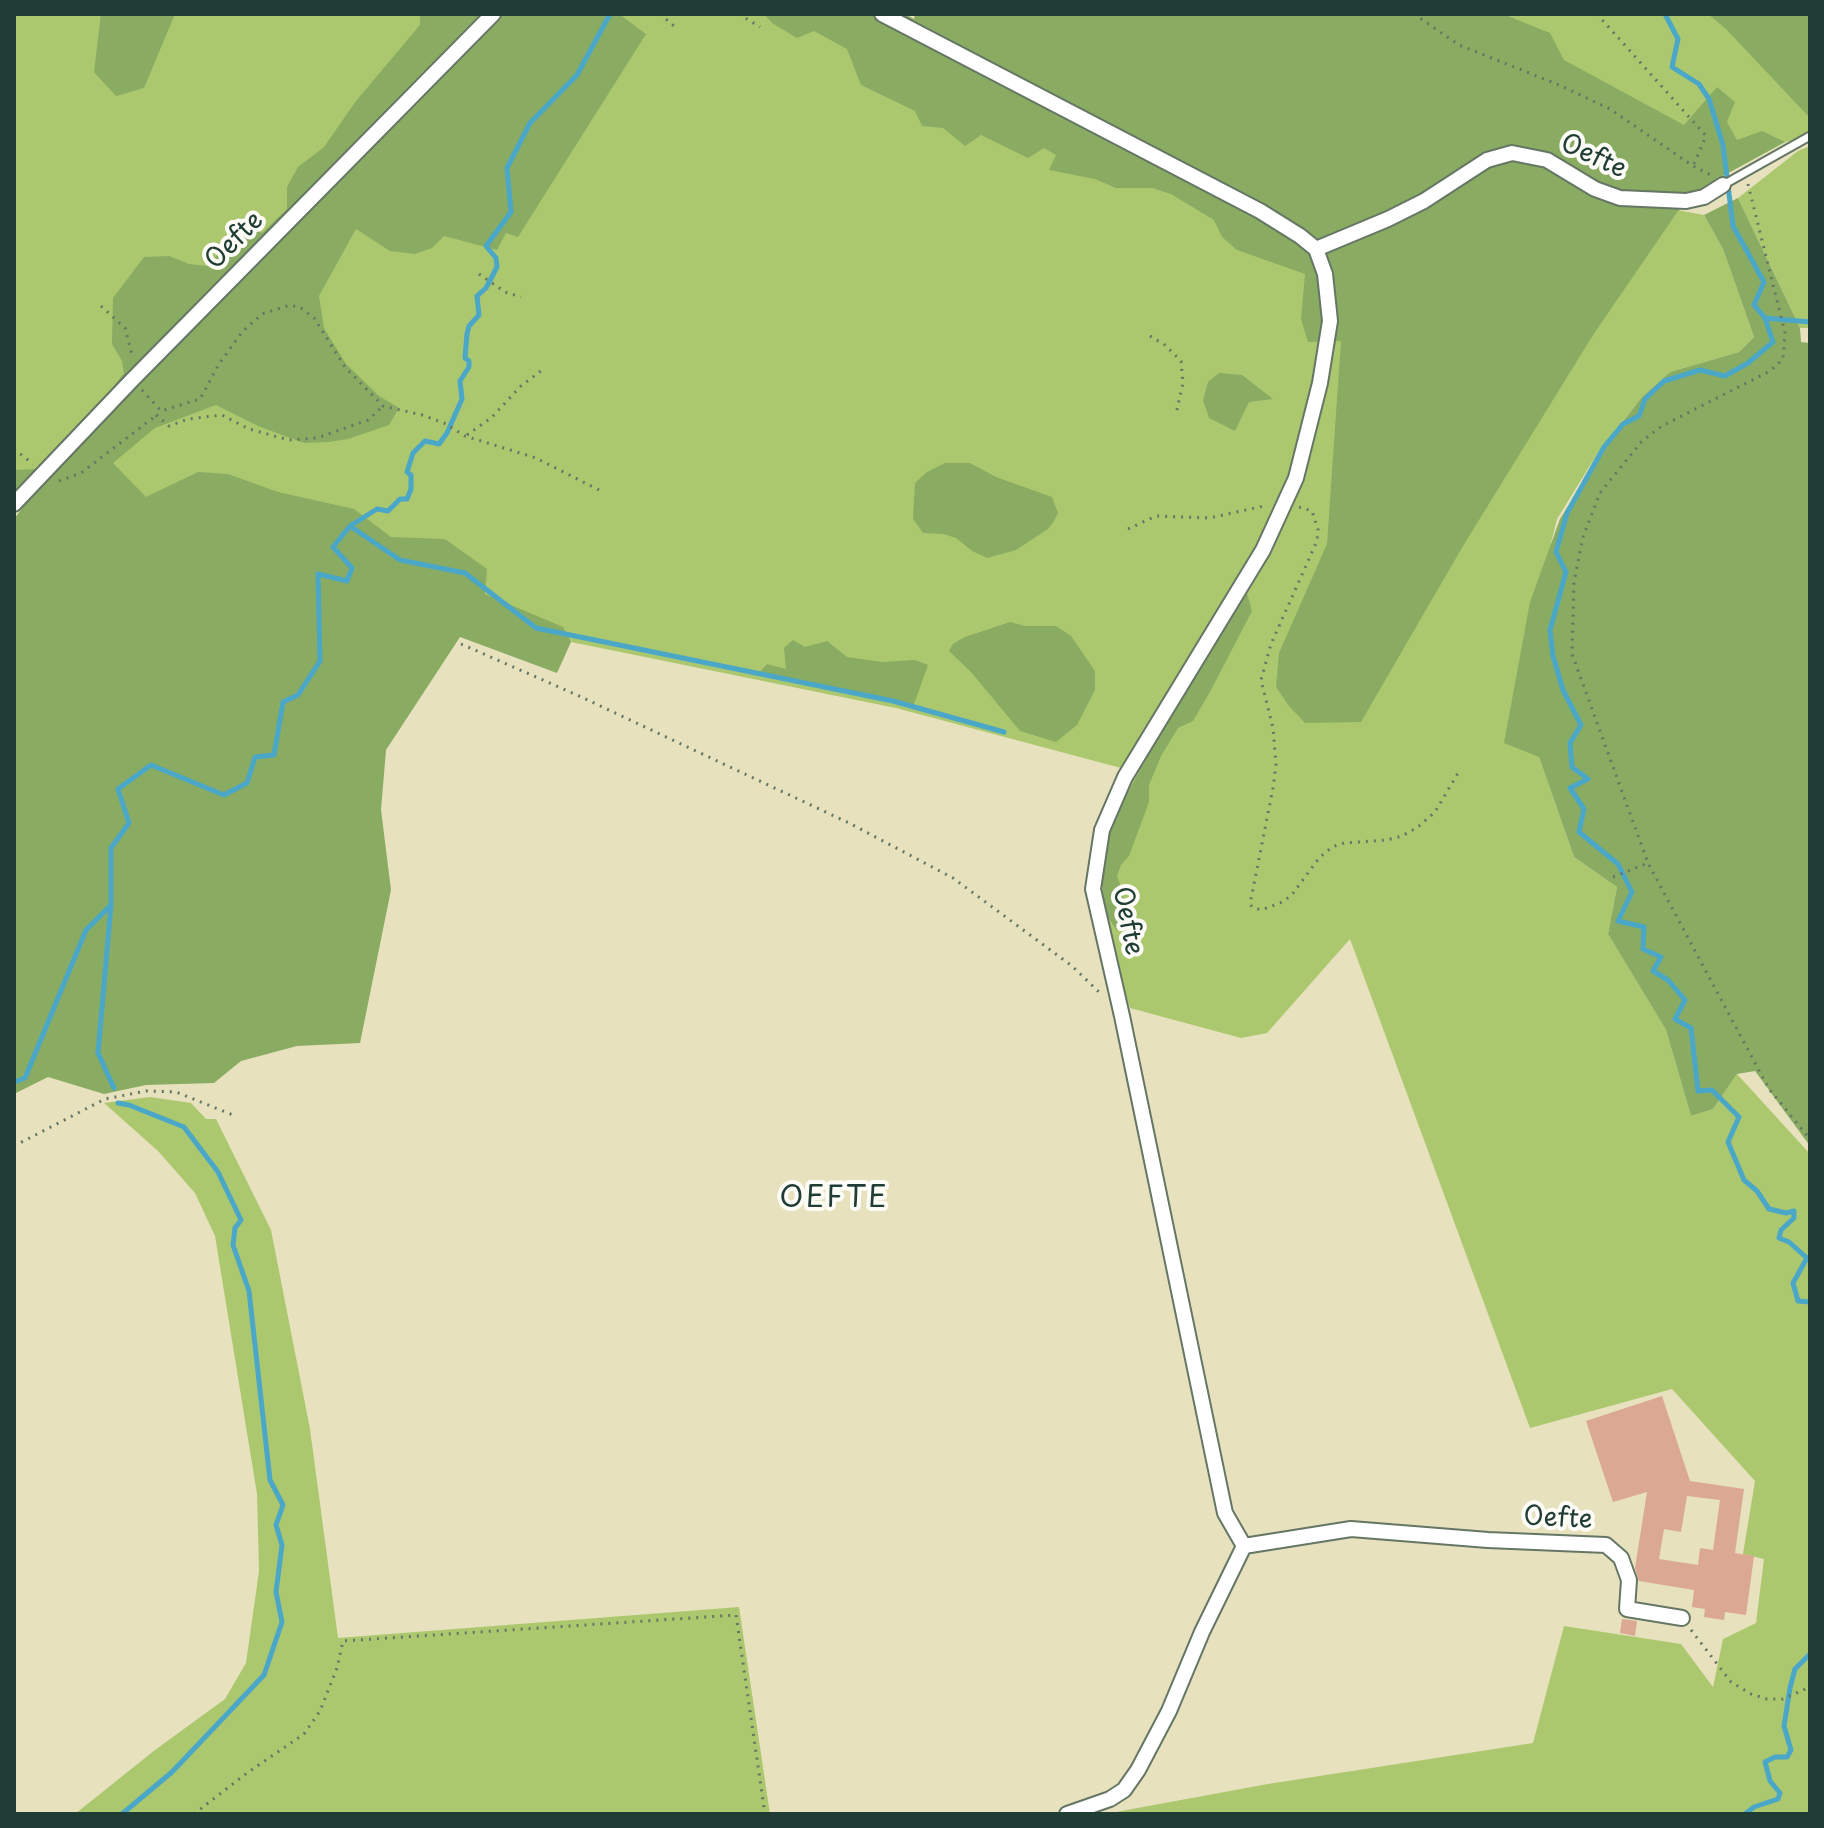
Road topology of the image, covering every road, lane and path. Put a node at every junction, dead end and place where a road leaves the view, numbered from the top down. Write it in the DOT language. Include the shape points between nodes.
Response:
graph roads {
  1 [pos="493,14"];
  2 [pos="660,14"];
  3 [pos="739,14"];
  4 [pos="882,14"];
  5 [pos="1414,14"];
  6 [pos="1597,14"];
  7 [pos="675,27"];
  8 [pos="760,27"];
  9 [pos="1810,136"];
  10 [pos="1742,175"];
  11 [pos="1723,185"];
  12 [pos="1316,249"];
  13 [pos="479,274"];
  14 [pos="521,297"];
  15 [pos="101,306"];
  16 [pos="1150,336"];
  17 [pos="542,370"];
  18 [pos="132,380"];
  19 [pos="383,406"];
  20 [pos="159,413"];
  21 [pos="1176,414"];
  22 [pos="465,436"];
  23 [pos="14,449"];
  24 [pos="43,471"];
  25 [pos="603,492"];
  26 [pos="14,504"];
  27 [pos="1285,504"];
  28 [pos="1128,529"];
  29 [pos="461,644"];
  30 [pos="1458,773"];
  31 [pos="1648,863"];
  32 [pos="1613,877"];
  33 [pos="1102,996"];
  34 [pos="233,1115"];
  35 [pos="1810,1139"];
  36 [pos="14,1146"];
  37 [pos="1244,1546"];
  38 [pos="1682,1618"];
  39 [pos="1810,1687"];
  40 [pos="194,1814"];
  41 [pos="765,1814"];
  42 [pos="1067,1814"];
  1 -- 18 [label="street, Oefte"];
  2 -- 7 [label="path"];
  3 -- 8 [label="path"];
  4 -- 12 [label="street" via="1260,211"];
  5 -- 6 [label="path" via="1459,45 1610,109 1693,166 1706,136"];
  9 -- 10 [label="lane, Oefte"];
  10 -- 11 [label="lane, Oefte"];
  10 -- 31 [label="path" via="1779,304 1783,359 1642,441 1600,493 1574,582 1572,654"];
  11 -- 12 [label="street, Oefte" via="1686,201 1620,198 1547,160 1512,153 1487,160 1388,219"];
  12 -- 27 [label="street, Oefte" via="1325,274 1330,321 1320,383"];
  13 -- 14 [label="path"];
  15 -- 18 [label="path" via="125,328 134,358"];
  16 -- 21 [label="path" via="1181,361 1183,383"];
  17 -- 22 [label="path"];
  18 -- 20 [label="path"];
  18 -- 24 [label="street, Oefte"];
  19 -- 20 [label="path" via="368,420 317,438 289,440 222,415 169,426"];
  19 -- 20 [label="path" via="345,367 314,318 290,305 262,314 242,332 200,399"];
  19 -- 22 [label="path" via="444,423"];
  20 -- 24 [label="path" via="70,479 54,480"];
  22 -- 25 [label="path" via="536,458"];
  23 -- 24 [label="path"];
  24 -- 26 [label="street, Oefte"];
  27 -- 28 [label="path" via="1209,518 1156,516"];
  27 -- 30 [label="path" via="1312,511 1318,530 1261,680 1276,764 1250,904 1261,910 1280,903 1332,847 1387,840 1418,827 1435,812"];
  27 -- 37 [label="street, Oefte" via="1263,550 1125,777 1102,830 1093,889 1225,1513"];
  29 -- 33 [label="path" via="849,823 953,878 1072,966"];
  31 -- 32 [label="path"];
  31 -- 35 [label="path" via="1769,1089"];
  34 -- 36 [label="path" via="176,1092 146,1091 105,1099"];
  37 -- 38 [label="street, Oefte" via="1351,1529 1606,1545 1621,1558 1629,1580 1627,1609"];
  37 -- 42 [label="street" via="1138,1770 1110,1799"];
  38 -- 39 [label="path" via="1731,1682 1759,1697 1783,1699"];
  40 -- 41 [label="path" via="304,1734 320,1711 343,1641 736,1615"];
}
